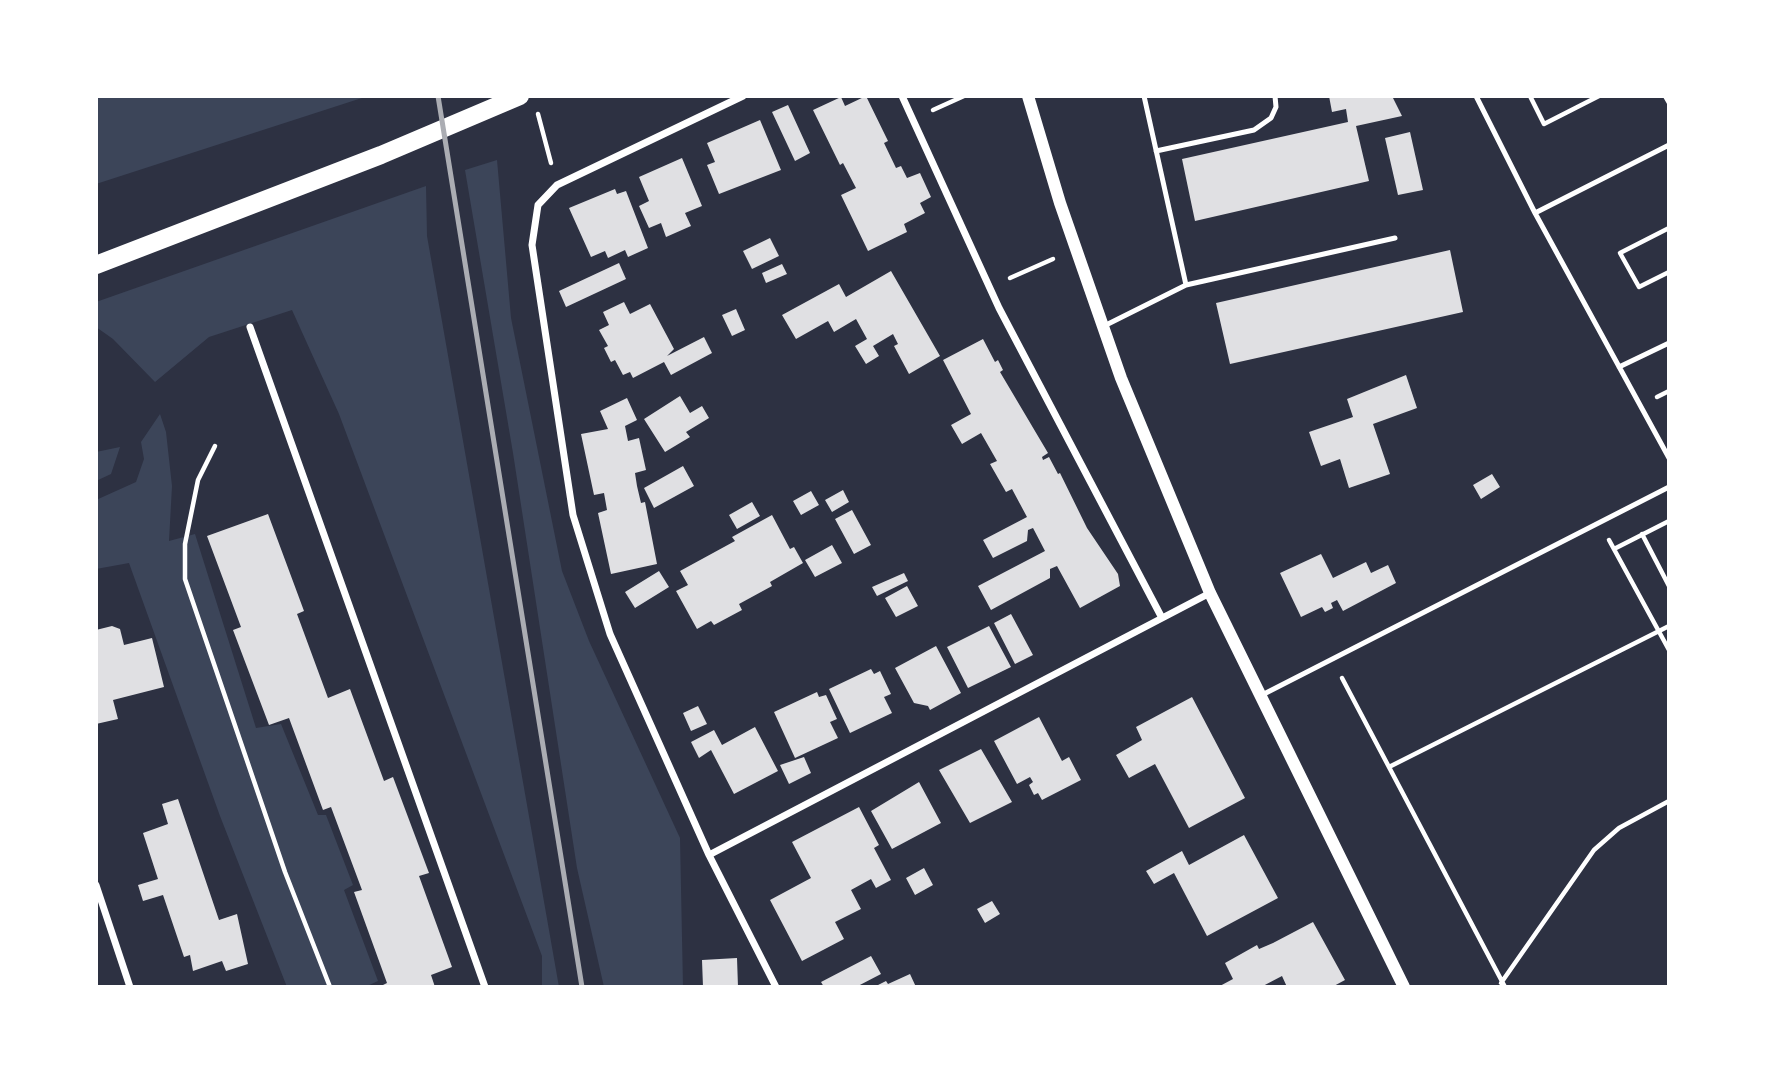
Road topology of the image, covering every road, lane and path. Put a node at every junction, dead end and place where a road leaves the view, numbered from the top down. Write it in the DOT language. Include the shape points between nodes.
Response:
graph roads {
  1 [pos="520,96"];
  2 [pos="743,96"];
  3 [pos="902,96"];
  4 [pos="964,96"];
  5 [pos="1028,96"];
  6 [pos="1144,96"];
  7 [pos="1275,96"];
  8 [pos="1476,96"];
  9 [pos="1530,96"];
  10 [pos="1599,96"];
  11 [pos="1665,96"];
  12 [pos="1669,103"];
  13 [pos="536,109"];
  14 [pos="912,119"];
  15 [pos="1669,145"];
  16 [pos="1156,151"];
  17 [pos="557,185"];
  18 [pos="1535,213"];
  19 [pos="1669,228"];
  20 [pos="1395,238"];
  21 [pos="1076,249"];
  22 [pos="97,265"];
  23 [pos="1669,272"];
  24 [pos="1186,285"];
  25 [pos="988,287"];
  26 [pos="1104,326"];
  27 [pos="250,327"];
  28 [pos="1669,343"];
  29 [pos="1619,367"];
  30 [pos="215,446"];
  31 [pos="1669,458"];
  32 [pos="1669,488"];
  33 [pos="1601,524"];
  34 [pos="1668,524"];
  35 [pos="1642,534"];
  36 [pos="1614,549"];
  37 [pos="1669,586"];
  38 [pos="1210,593"];
  39 [pos="1162,618"];
  40 [pos="1669,626"];
  41 [pos="1658,631"];
  42 [pos="1669,650"];
  43 [pos="1332,659"];
  44 [pos="1259,696"];
  45 [pos="1389,767"];
  46 [pos="1669,801"];
  47 [pos="709,855"];
  48 [pos="96,885"];
  49 [pos="1503,985"];
  50 [pos="130,987"];
  51 [pos="330,987"];
  52 [pos="485,987"];
  53 [pos="776,987"];
  54 [pos="1404,987"];
  1 -- 22 [label="main road"];
  2 -- 17 [label="street"];
  3 -- 14 [label="street"];
  4 -- 14 [label="path"];
  5 -- 21 [label="street"];
  6 -- 16 [label="lane"];
  7 -- 16 [label="lane" via="1271,118 1254,130"];
  8 -- 18 [label="lane"];
  9 -- 10 [label="path" via="1544,124"];
  11 -- 12 [label="path"];
  13 -- 17 [label="path"];
  14 -- 25 [label="street"];
  15 -- 18 [label="lane"];
  16 -- 24 [label="lane"];
  17 -- 47 [label="street" via="538,205 532,245 573,516 610,634"];
  18 -- 29 [label="lane"];
  19 -- 23 [label="path" via="1620,253 1639,287"];
  20 -- 24 [label="lane"];
  21 -- 25 [label="path"];
  21 -- 26 [label="street"];
  24 -- 26 [label="lane"];
  25 -- 39 [label="street"];
  26 -- 38 [label="street" via="1121,379"];
  27 -- 52 [label="street"];
  28 -- 29 [label="lane"];
  29 -- 31 [label="lane"];
  30 -- 51 [label="path" via="195,493 184,544 185,579 285,872"];
  32 -- 33 [label="lane"];
  33 -- 36 [label="path"];
  33 -- 43 [label="lane"];
  34 -- 35 [label="path"];
  35 -- 36 [label="path"];
  35 -- 37 [label="path"];
  36 -- 41 [label="path"];
  38 -- 39 [label="street"];
  38 -- 44 [label="street"];
  39 -- 47 [label="street"];
  40 -- 41 [label="path"];
  41 -- 42 [label="path"];
  41 -- 45 [label="path"];
  43 -- 44 [label="lane"];
  43 -- 45 [label="path"];
  44 -- 54 [label="street"];
  45 -- 49 [label="path"];
  46 -- 49 [label="path" via="1619,828 1594,850"];
  47 -- 53 [label="street"];
  48 -- 50 [label="street"];
}
